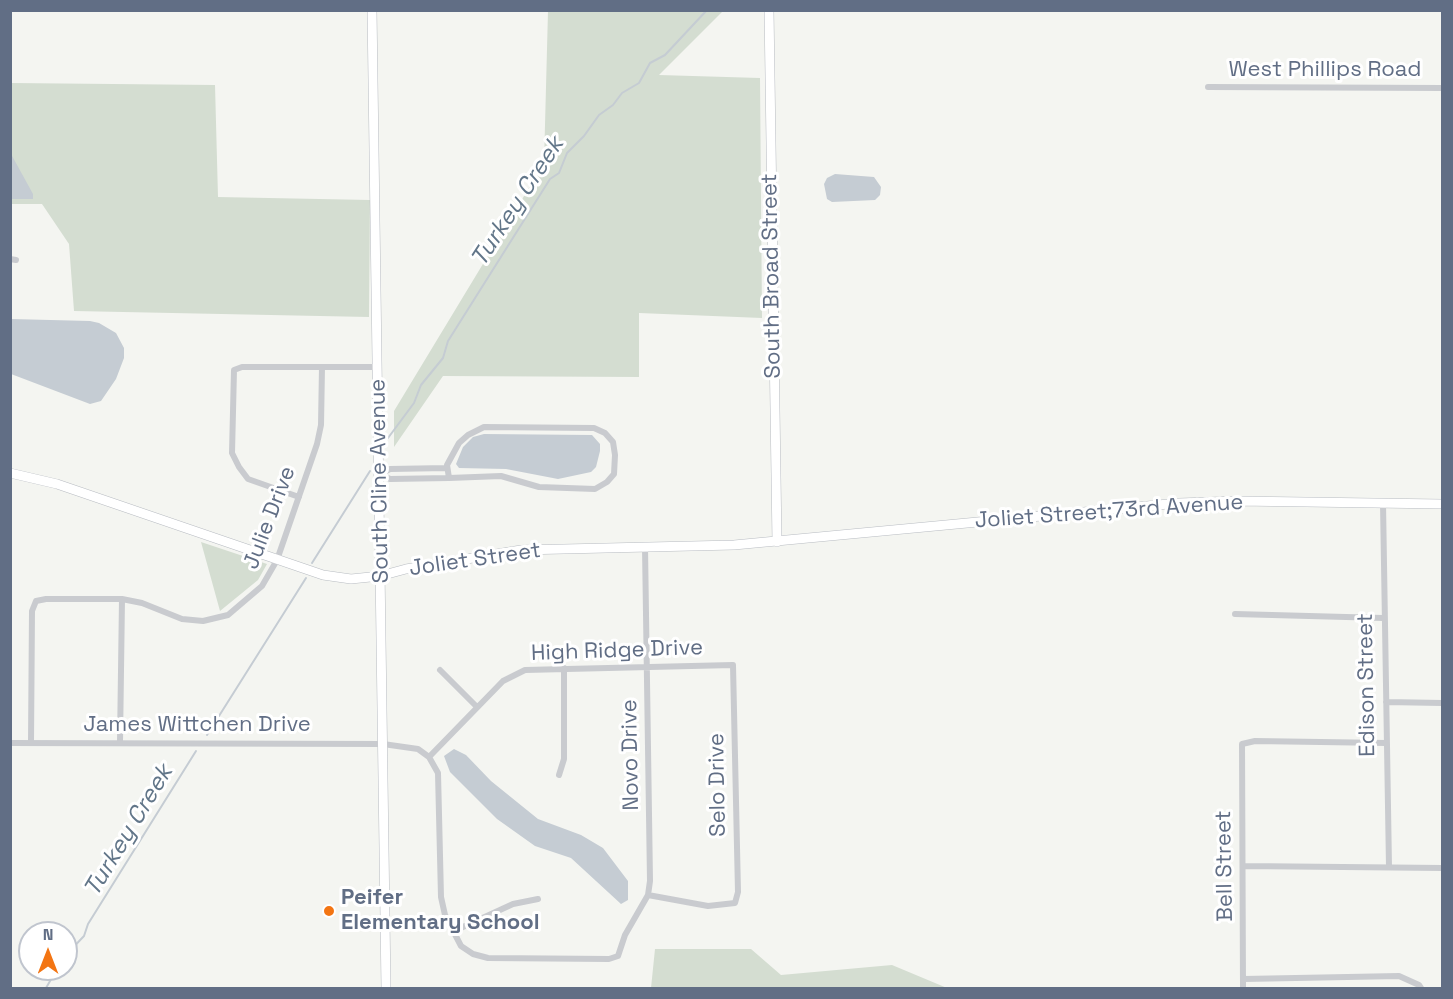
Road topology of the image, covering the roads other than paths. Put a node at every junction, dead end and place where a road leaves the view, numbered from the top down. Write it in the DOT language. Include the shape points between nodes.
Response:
graph roads {
  1 [pos="372,10"];
  2 [pos="769,10"];
  3 [pos="1208,87"];
  4 [pos="1443,88"];
  5 [pos="322,367"];
  6 [pos="378,368"];
  7 [pos="447,468"];
  8 [pos="10,473"];
  9 [pos="380,474"];
  10 [pos="449,478"];
  11 [pos="299,497"];
  12 [pos="1383,503"];
  13 [pos="1443,504"];
  14 [pos="777,542"];
  15 [pos="645,547"];
  16 [pos="278,560"];
  17 [pos="380,576"];
  18 [pos="122,599"];
  19 [pos="1235,614"];
  20 [pos="1383,618"];
  21 [pos="733,665"];
  22 [pos="648,666"];
  23 [pos="564,668"];
  24 [pos="440,670"];
  25 [pos="1386,702"];
  26 [pos="1443,703"];
  27 [pos="477,706"];
  28 [pos="10,742"];
  29 [pos="31,742"];
  30 [pos="120,742"];
  31 [pos="1386,743"];
  32 [pos="384,744"];
  33 [pos="429,757"];
  34 [pos="559,775"];
  35 [pos="1244,867"];
  36 [pos="1389,867"];
  37 [pos="1443,868"];
  38 [pos="648,895"];
  39 [pos="538,899"];
  40 [pos="452,932"];
  41 [pos="1244,979"];
  42 [pos="1420,987"];
  43 [pos="386,988"];
  44 [pos="1244,988"];
  1 -- 6 [label="street, South Cline Avenue"];
  2 -- 14 [label="street, South Broad Street"];
  3 -- 4 [label="street, West Phillips Road"];
  5 -- 6 [label="street"];
  5 -- 11 [label="street, Julie Drive" via="319,434"];
  5 -- 11 [label="street" via="234,370 232,453 238,467 249,479"];
  6 -- 9 [label="street, South Cline Avenue"];
  7 -- 9 [label="street" via="390,469"];
  7 -- 10 [label="street"];
  7 -- 10 [label="street" via="459,443 484,428 594,428 613,442 614,474 595,489 539,487 501,476"];
  8 -- 16 [label="street, Joliet Street" via="57,484"];
  9 -- 10 [label="street" via="390,479"];
  9 -- 17 [label="street, South Cline Avenue"];
  11 -- 16 [label="street, Julie Drive"];
  12 -- 13 [label="street, Joliet Street;73rd Avenue"];
  12 -- 14 [label="street, Joliet Street;73rd Avenue" via="1179,503"];
  12 -- 20 [label="street, Edison Street"];
  14 -- 15 [label="street, Joliet Street"];
  15 -- 17 [label="street, Joliet Street" via="521,550"];
  15 -- 22 [label="street, Novo Drive"];
  16 -- 17 [label="street, Joliet Street" via="335,578"];
  16 -- 18 [label="street, Julie Drive" via="262,586 228,615 203,621 182,619"];
  17 -- 32 [label="street, South Cline Avenue"];
  18 -- 29 [label="street, Julie Drive" via="36,601 32,611"];
  18 -- 30 [label="street"];
  19 -- 20 [label="street"];
  20 -- 25 [label="street, Edison Street"];
  21 -- 22 [label="street, High Ridge Drive"];
  21 -- 38 [label="street, Selo Drive" via="738,892 735,903 708,906"];
  22 -- 23 [label="street, High Ridge Drive"];
  22 -- 38 [label="street, Novo Drive"];
  23 -- 27 [label="street, High Ridge Drive" via="525,670 503,681"];
  23 -- 34 [label="street" via="564,759"];
  24 -- 27 [label="street"];
  25 -- 26 [label="street"];
  25 -- 31 [label="street, Edison Street"];
  27 -- 33 [label="street, High Ridge Drive"];
  28 -- 29 [label="street, James Wittchen Drive"];
  29 -- 30 [label="street, James Wittchen Drive"];
  30 -- 32 [label="street, James Wittchen Drive"];
  31 -- 35 [label="street, Bell Street" via="1242,744"];
  31 -- 36 [label="street, Edison Street"];
  32 -- 33 [label="street, James Wittchen Drive" via="418,749"];
  32 -- 43 [label="street, South Cline Avenue"];
  33 -- 40 [label="street" via="438,773 441,897"];
  35 -- 36 [label="street"];
  35 -- 41 [label="street, Bell Street"];
  36 -- 37 [label="street"];
  38 -- 40 [label="street, Novo Drive" via="618,956 609,959 488,958 461,946"];
  39 -- 40 [label="street" via="513,904"];
  41 -- 42 [label="street" via="1399,975"];
  41 -- 44 [label="street, Bell Street"];
}
